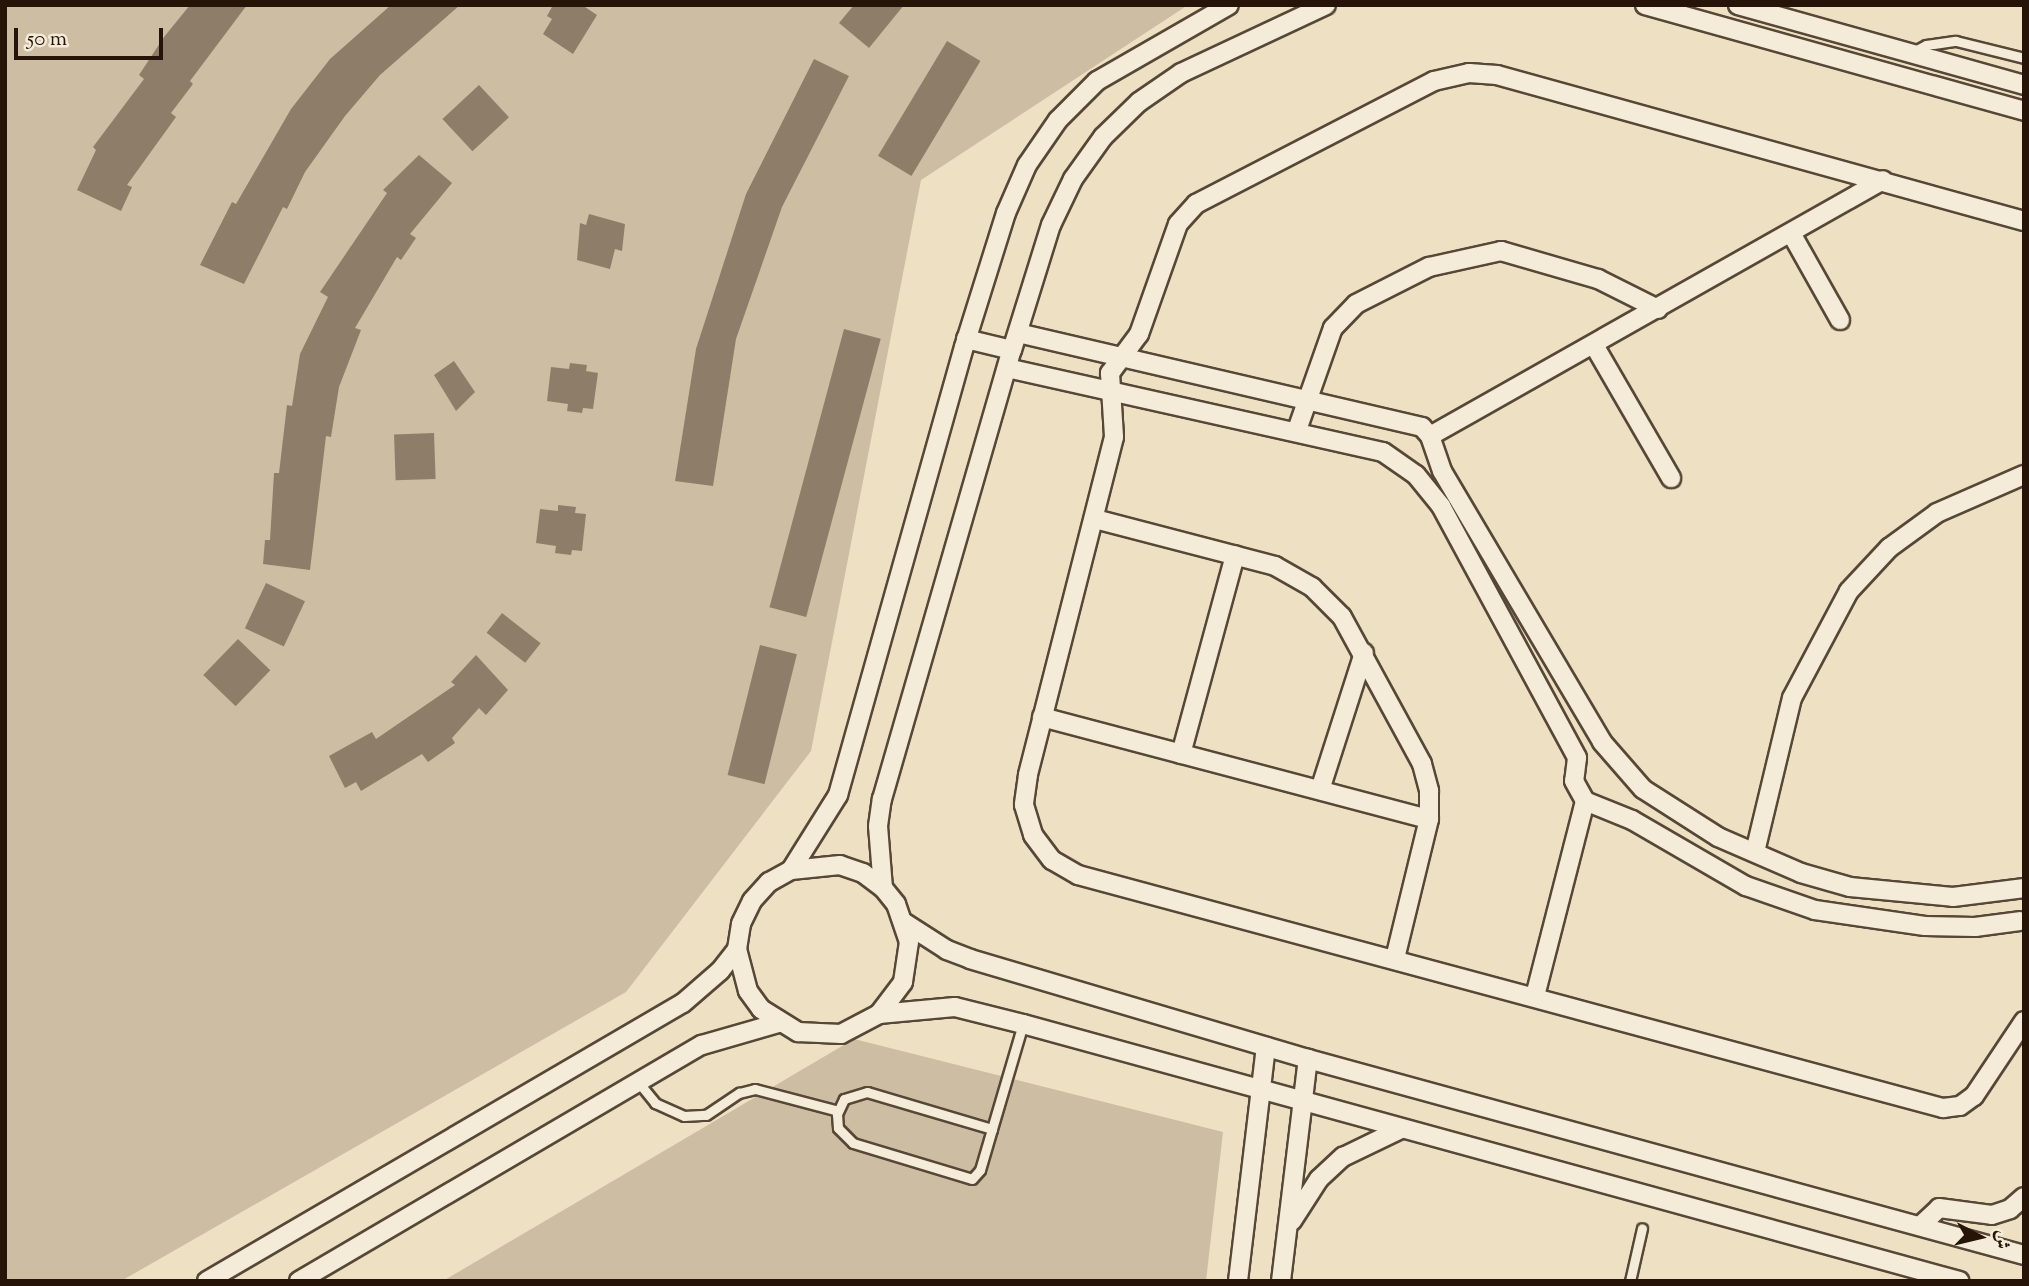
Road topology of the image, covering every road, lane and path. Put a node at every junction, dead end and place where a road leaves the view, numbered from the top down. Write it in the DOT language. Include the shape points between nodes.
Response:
graph roads {
  1 [pos="1229,5"];
  2 [pos="1326,5"];
  3 [pos="1645,5"];
  4 [pos="1738,5"];
  5 [pos="1907,56"];
  6 [pos="2024,58"];
  7 [pos="2024,85"];
  8 [pos="2024,111"];
  9 [pos="1883,180"];
  10 [pos="2024,221"];
  11 [pos="1791,233"];
  12 [pos="1658,309"];
  13 [pos="1840,320"];
  14 [pos="966,340"];
  15 [pos="1594,345"];
  16 [pos="1012,350"];
  17 [pos="1120,356"];
  18 [pos="1110,392"];
  19 [pos="1304,401"];
  20 [pos="1388,421"];
  21 [pos="1297,430"];
  22 [pos="1430,436"];
  23 [pos="1383,452"];
  24 [pos="2024,475"];
  25 [pos="1671,478"];
  26 [pos="1095,519"];
  27 [pos="1235,555"];
  28 [pos="1364,653"];
  29 [pos="1042,717"];
  30 [pos="1602,742"];
  31 [pos="1181,754"];
  32 [pos="1577,758"];
  33 [pos="1320,790"];
  34 [pos="1585,801"];
  35 [pos="1429,819"];
  36 [pos="1755,852"];
  37 [pos="791,870"];
  38 [pos="883,888"];
  39 [pos="2024,888"];
  40 [pos="2005,892"];
  41 [pos="905,923"];
  42 [pos="2022,924"];
  43 [pos="737,949"];
  44 [pos="1395,959"];
  45 [pos="1535,996"];
  46 [pos="879,1014"];
  47 [pos="2024,1021"];
  48 [pos="778,1023"];
  49 [pos="1023,1024"];
  50 [pos="1266,1047"];
  51 [pos="1308,1059"];
  52 [pos="639,1083"];
  53 [pos="1258,1089"];
  54 [pos="1302,1101"];
  55 [pos="838,1111"];
  56 [pos="992,1129"];
  57 [pos="1401,1129"];
  58 [pos="2024,1197"];
  59 [pos="1920,1226"];
  60 [pos="1642,1228"];
  61 [pos="1285,1234"];
  62 [pos="2024,1255"];
  63 [pos="207,1281"];
  64 [pos="299,1281"];
  65 [pos="1238,1281"];
  66 [pos="1281,1281"];
  67 [pos="1630,1281"];
  68 [pos="1959,1281"];
  1 -- 14 [label="street" via="1097,81 1058,120 1027,165 1006,213"];
  2 -- 16 [label="street" via="1181,73 1139,102 1103,138 1073,180 1051,225"];
  3 -- 8 [label="street"];
  4 -- 5 [label="street"];
  5 -- 6 [label="lane" via="1926,45 1956,41"];
  5 -- 7 [label="street"];
  9 -- 10 [label="street"];
  9 -- 11 [label="street"];
  9 -- 17 [label="street" via="1497,75 1469,73 1434,81 1196,204 1178,224 1139,334"];
  11 -- 12 [label="street"];
  11 -- 13 [label="street"];
  12 -- 15 [label="street"];
  12 -- 19 [label="street" via="1598,279 1501,251 1470,255 1429,267 1356,304 1333,328"];
  14 -- 16 [label="street"];
  14 -- 37 [label="street" via="838,794"];
  15 -- 22 [label="street"];
  15 -- 25 [label="street"];
  16 -- 17 [label="street"];
  16 -- 18 [label="street"];
  16 -- 38 [label="street" via="882,799 878,826"];
  17 -- 18 [label="street" via="1110,373"];
  17 -- 19 [label="street"];
  18 -- 21 [label="street"];
  18 -- 26 [label="street" via="1114,437"];
  19 -- 20 [label="street"];
  19 -- 21 [label="street"];
  20 -- 22 [label="street" via="1414,424"];
  20 -- 23 [label="street"];
  21 -- 23 [label="street"];
  22 -- 30 [label="street" via="1442,471"];
  23 -- 32 [label="street" via="1416,475 1441,506"];
  24 -- 36 [label="street" via="1973,493 1937,513 1889,548 1849,591 1792,698"];
  26 -- 27 [label="street"];
  26 -- 29 [label="street"];
  27 -- 28 [label="street" via="1275,566 1312,587 1342,617"];
  27 -- 31 [label="street"];
  28 -- 33 [label="street"];
  28 -- 35 [label="street" via="1422,764"];
  29 -- 31 [label="street"];
  29 -- 44 [label="street" via="1024,805 1033,835 1052,860 1079,876"];
  30 -- 32 [label="street"];
  30 -- 36 [label="street" via="1643,789 1706,830"];
  31 -- 33 [label="street"];
  32 -- 34 [label="street" via="1574,781"];
  33 -- 35 [label="street"];
  34 -- 42 [label="street" via="1632,821 1746,886 1815,910 1925,926"];
  34 -- 45 [label="street"];
  35 -- 44 [label="street"];
  36 -- 40 [label="street" via="1850,887 1953,897"];
  37 -- 38 [label="street" via="815,864 840,865"];
  37 -- 43 [label="street" via="769,883 752,901 741,924"];
  38 -- 41 [label="street"];
  39 -- 40 [label="street"];
  40 -- 42 [label="street"];
  41 -- 46 [label="street" via="908,962 893,1000"];
  41 -- 50 [label="street" via="970,959"];
  43 -- 48 [label="street" via="748,991"];
  43 -- 63 [label="street" via="720,971 683,1003"];
  44 -- 45 [label="street"];
  45 -- 47 [label="street" via="1943,1108 1960,1106 1974,1096"];
  46 -- 48 [label="street" via="841,1034 798,1032"];
  46 -- 49 [label="street" via="954,1007"];
  48 -- 52 [label="street" via="725,1035"];
  49 -- 53 [label="street"];
  49 -- 56 [label="lane"];
  50 -- 51 [label="street"];
  50 -- 53 [label="street"];
  51 -- 54 [label="street"];
  51 -- 59 [label="street"];
  52 -- 55 [label="lane" via="655,1103 684,1116 706,1115 739,1093 755,1089"];
  52 -- 64 [label="street"];
  53 -- 54 [label="street"];
  53 -- 65 [label="street"];
  54 -- 57 [label="street"];
  54 -- 61 [label="street"];
  55 -- 56 [label="lane" via="851,1094 867,1092"];
  55 -- 56 [label="lane" via="838,1128 853,1143 966,1180 980,1170"];
  57 -- 61 [label="street" via="1371,1140 1327,1171 1300,1204"];
  57 -- 68 [label="street"];
  58 -- 59 [label="street" via="2010,1209 1992,1215 1939,1208"];
  59 -- 62 [label="street"];
  60 -- 67 [label="lane"];
  61 -- 66 [label="street"];
}
